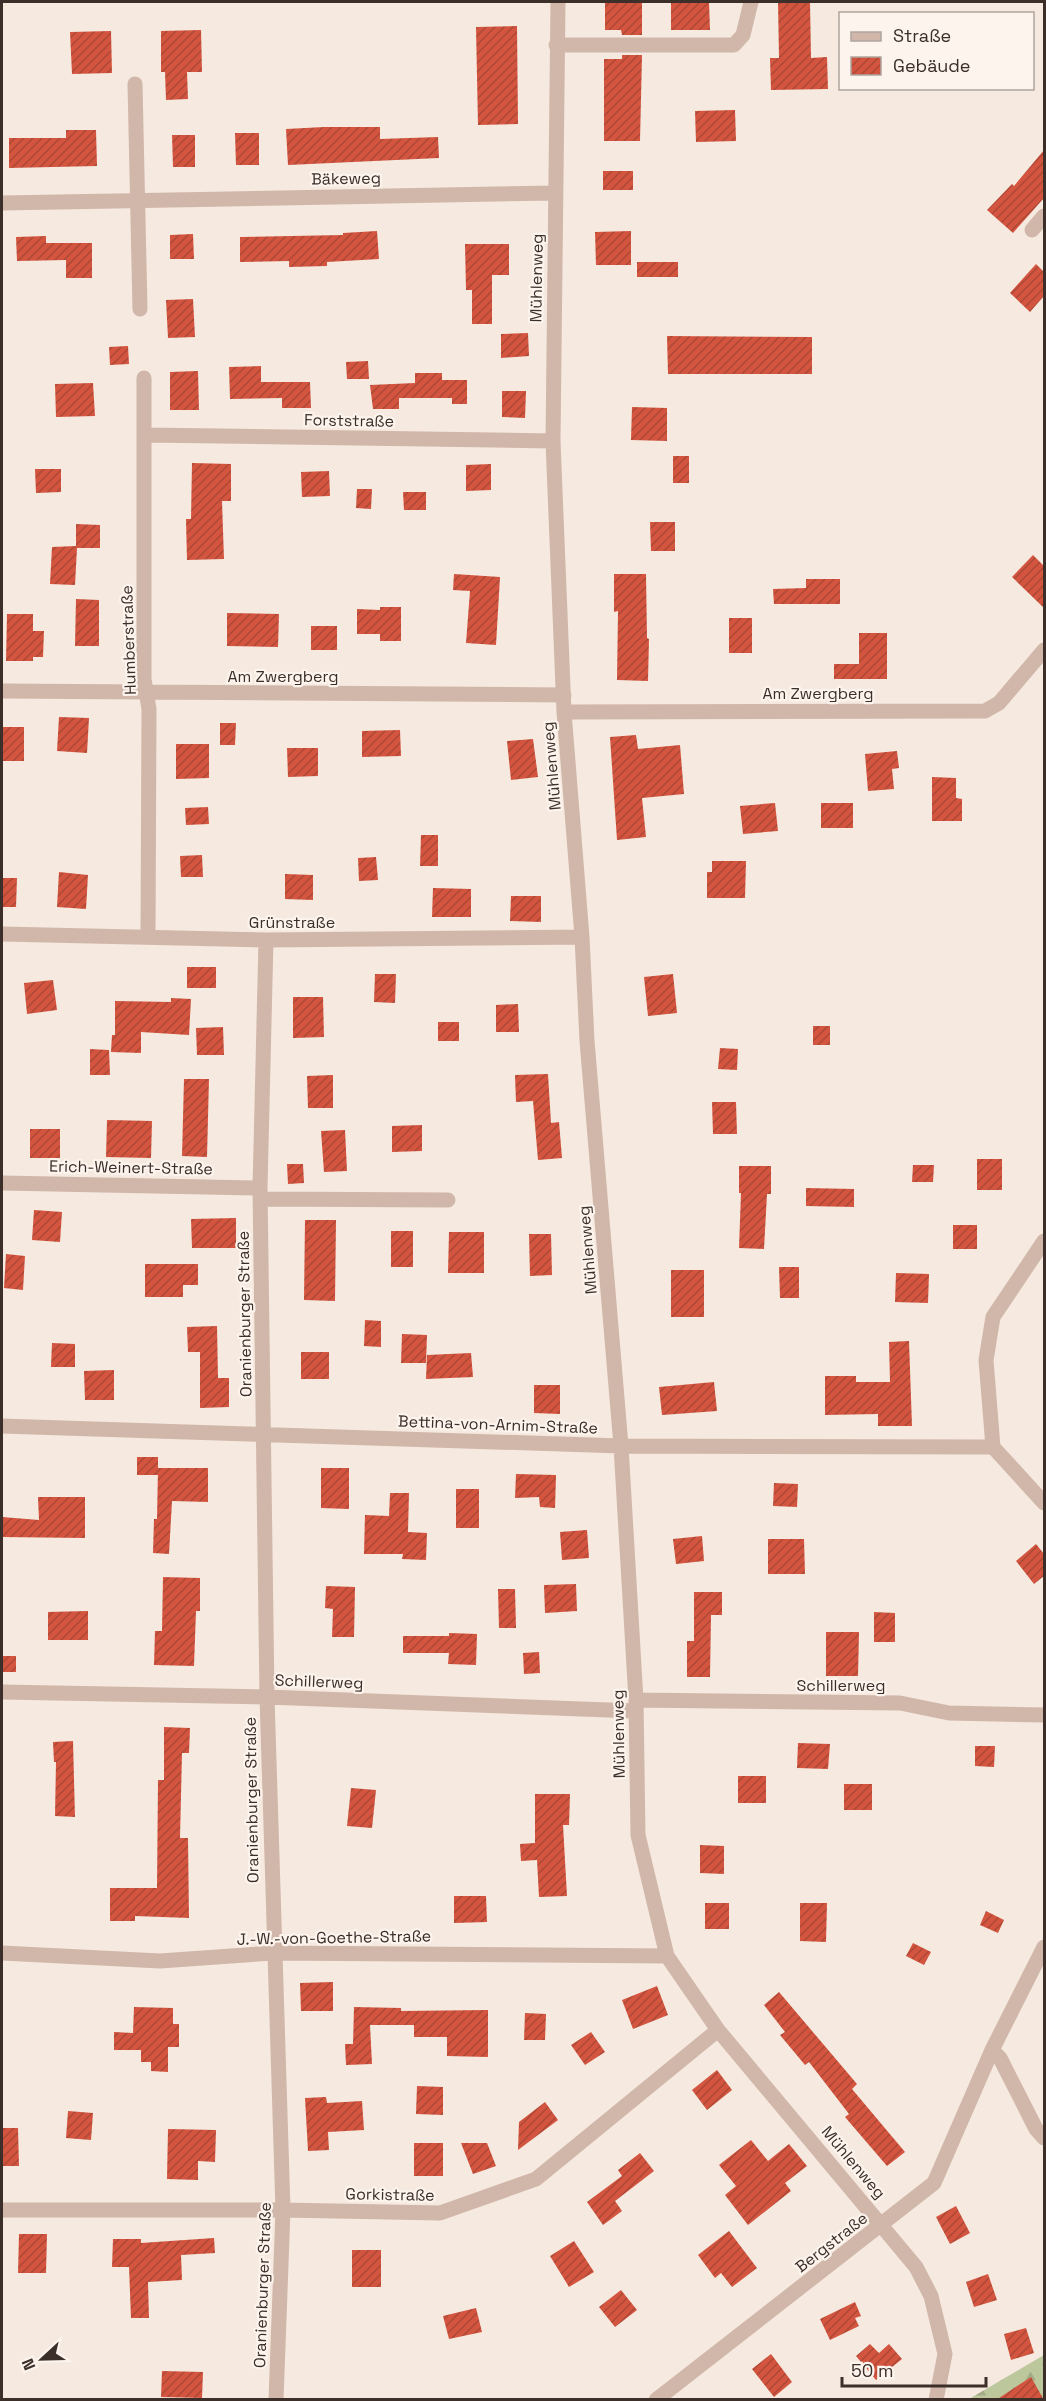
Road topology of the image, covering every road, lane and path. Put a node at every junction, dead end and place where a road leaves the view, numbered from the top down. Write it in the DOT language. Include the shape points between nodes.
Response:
graph roads {
  1 [pos="558,2"];
  2 [pos="751,2"];
  3 [pos="556,45"];
  4 [pos="135,84"];
  5 [pos="555,193"];
  6 [pos="137,200"];
  7 [pos="2,203"];
  8 [pos="1044,216"];
  9 [pos="1032,230"];
  10 [pos="140,309"];
  11 [pos="144,378"];
  12 [pos="146,435"];
  13 [pos="553,441"];
  14 [pos="1044,650"];
  15 [pos="2,691"];
  16 [pos="147,694"];
  17 [pos="564,695"];
  18 [pos="564,712"];
  19 [pos="2,934"];
  20 [pos="147,936"];
  21 [pos="582,938"];
  22 [pos="266,940"];
  23 [pos="2,1182"];
  24 [pos="260,1193"];
  25 [pos="448,1200"];
  26 [pos="1044,1241"];
  27 [pos="2,1426"];
  28 [pos="263,1436"];
  29 [pos="621,1446"];
  30 [pos="993,1447"];
  31 [pos="1044,1503"];
  32 [pos="2,1692"];
  33 [pos="267,1697"];
  34 [pos="636,1706"];
  35 [pos="1044,1715"];
  36 [pos="1044,1947"];
  37 [pos="2,1953"];
  38 [pos="273,1953"];
  39 [pos="667,1956"];
  40 [pos="718,2030"];
  41 [pos="992,2050"];
  42 [pos="1044,2138"];
  43 [pos="2,2210"];
  44 [pos="283,2210"];
  45 [pos="883,2224"];
  46 [pos="276,2400"];
  47 [pos="656,2400"];
  48 [pos="936,2400"];
  1 -- 3 [label="street, Mühlenweg"];
  2 -- 3 [label="street" via="743,35 734,45"];
  3 -- 5 [label="street, Mühlenweg"];
  4 -- 6 [label="street"];
  5 -- 6 [label="street, Bäkeweg"];
  5 -- 13 [label="street, Mühlenweg"];
  6 -- 7 [label="street, Bäkeweg"];
  6 -- 10 [label="street"];
  8 -- 9 [label="street"];
  11 -- 12 [label="street, Humberstraße"];
  12 -- 13 [label="street, Forststraße"];
  12 -- 16 [label="street, Humberstraße"];
  13 -- 17 [label="street, Mühlenweg"];
  14 -- 18 [label="street, Am Zwergberg" via="999,703 985,711"];
  15 -- 16 [label="street, Am Zwergberg"];
  16 -- 17 [label="street, Am Zwergberg"];
  16 -- 20 [label="street, Humberstraße"];
  17 -- 18 [label="street, Mühlenweg"];
  18 -- 21 [label="street, Mühlenweg"];
  19 -- 20 [label="street, Grünstraße"];
  20 -- 22 [label="street, Grünstraße"];
  21 -- 22 [label="street, Grünstraße"];
  21 -- 29 [label="street, Mühlenweg"];
  22 -- 24 [label="street, Oranienburger Straße"];
  23 -- 24 [label="street, Erich-Weinert-Straße"];
  24 -- 25 [label="street"];
  24 -- 28 [label="street, Oranienburger Straße"];
  26 -- 30 [label="street" via="993,1317 986,1360"];
  27 -- 28 [label="street, Bettina-von-Arnim-Straße"];
  28 -- 29 [label="street, Bettina-von-Arnim-Straße"];
  28 -- 33 [label="street, Oranienburger Straße"];
  29 -- 30 [label="street, Bettina-von-Arnim-Straße"];
  29 -- 34 [label="street, Mühlenweg"];
  30 -- 31 [label="street"];
  32 -- 33 [label="street, Schillerweg"];
  33 -- 34 [label="street, Schillerweg"];
  33 -- 38 [label="street, Oranienburger Straße"];
  34 -- 35 [label="street, Schillerweg" via="900,1703 949,1713"];
  34 -- 39 [label="street, Mühlenweg" via="638,1835"];
  36 -- 41 [label="street, Bergstraße"];
  37 -- 38 [label="street, J.-W.-von-Goethe-Straße" via="159,1961"];
  38 -- 39 [label="street, J.-W.-von-Goethe-Straße"];
  38 -- 44 [label="street, Oranienburger Straße"];
  39 -- 40 [label="street, Mühlenweg"];
  40 -- 44 [label="street, Gorkistraße" via="536,2179 440,2213"];
  40 -- 45 [label="street, Mühlenweg"];
  41 -- 42 [label="street"];
  41 -- 45 [label="street, Bergstraße" via="934,2183"];
  43 -- 44 [label="street, Gorkistraße"];
  44 -- 46 [label="street, Oranienburger Straße"];
  45 -- 47 [label="street, Bergstraße"];
  45 -- 48 [label="street, Mühlenweg" via="916,2267 932,2296 945,2354"];
}
